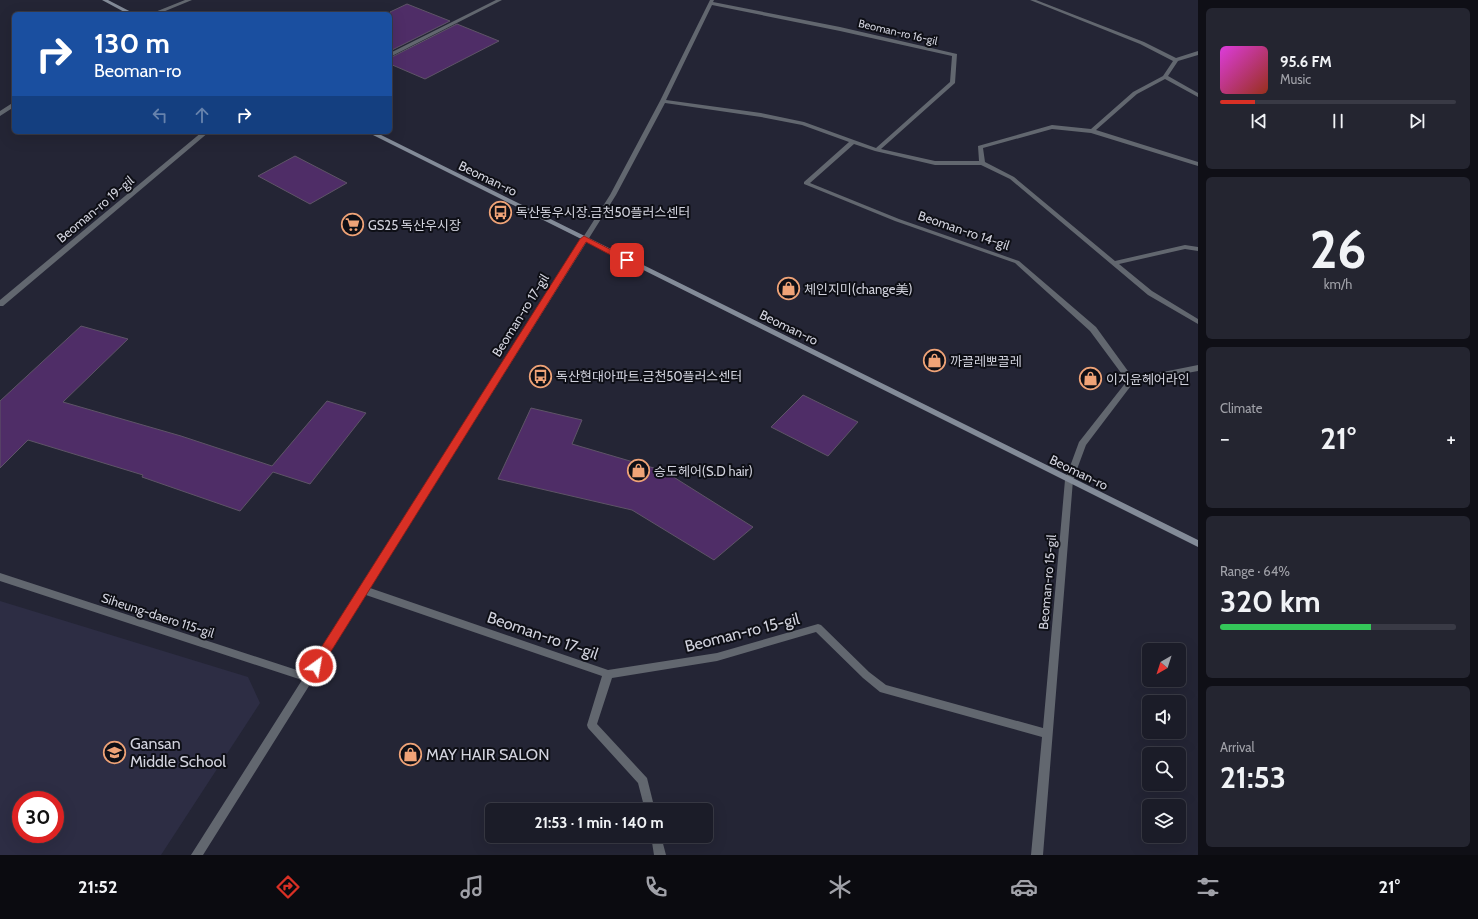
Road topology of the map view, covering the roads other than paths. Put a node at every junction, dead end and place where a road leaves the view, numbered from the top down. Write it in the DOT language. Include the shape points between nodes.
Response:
graph roads {
  1 [pos="104,0"];
  2 [pos="190,0"];
  3 [pos="500,0"];
  4 [pos="1032,0"];
  5 [pos="711,1"];
  6 [pos="128,12"];
  7 [pos="158,12"];
  8 [pos="1198,53"];
  9 [pos="392,54"];
  10 [pos="1176,60"];
  11 [pos="1165,77"];
  12 [pos="1198,95"];
  13 [pos="662,101"];
  14 [pos="12,105"];
  15 [pos="0,114"];
  16 [pos="1092,132"];
  17 [pos="204,134"];
  18 [pos="374,134"];
  19 [pos="853,142"];
  20 [pos="877,150"];
  21 [pos="982,163"];
  22 [pos="1198,164"];
  23 [pos="584,239"];
  24 [pos="1198,249"];
  25 [pos="1114,263"];
  26 [pos="0,304"];
  27 [pos="1198,322"];
  28 [pos="1198,368"];
  29 [pos="1131,382"];
  30 [pos="1069,480"];
  31 [pos="1198,544"];
  32 [pos="0,577"];
  33 [pos="364,590"];
  34 [pos="608,674"];
  35 [pos="308,678"];
  36 [pos="1047,734"];
  37 [pos="648,803"];
  38 [pos="657,843"];
  39 [pos="197,855"];
  40 [pos="660,855"];
  41 [pos="1036,855"];
  1 -- 6 [label="main road"];
  2 -- 7 [label="street"];
  3 -- 9 [label="street"];
  4 -- 10 [label="street" via="1142,43"];
  5 -- 13 [label="street, Beoman-ro 16-gil"];
  5 -- 20 [label="street, Beoman-ro 16-gil" via="956,55 954,82"];
  8 -- 10 [label="street"];
  10 -- 11 [label="street"];
  11 -- 12 [label="street"];
  11 -- 16 [label="street" via="1135,93"];
  13 -- 19 [label="street" via="761,115 804,124"];
  13 -- 23 [label="street, Beoman-ro 16-gil" via="612,195"];
  14 -- 15 [label="street"];
  16 -- 21 [label="street" via="1052,127 980,147"];
  16 -- 22 [label="street"];
  17 -- 26 [label="street, Beoman-ro 19-gil"];
  18 -- 23 [label="main road, Beoman-ro"];
  19 -- 20 [label="street"];
  19 -- 29 [label="street, Beoman-ro 14-gil" via="806,183 897,220 1017,262 1093,330"];
  20 -- 21 [label="street" via="936,162"];
  21 -- 25 [label="street" via="1012,178"];
  23 -- 30 [label="main road, Beoman-ro"];
  23 -- 33 [label="street, Beoman-ro 17-gil"];
  24 -- 25 [label="street" via="1185,248"];
  25 -- 27 [label="street" via="1150,293"];
  28 -- 29 [label="street"];
  29 -- 30 [label="street" via="1082,444"];
  30 -- 31 [label="main road, Beoman-ro"];
  30 -- 36 [label="street, Beoman-ro 15-gil"];
  32 -- 35 [label="street, Siheung-daero 115-gil"];
  33 -- 34 [label="street, Beoman-ro 17-gil"];
  33 -- 35 [label="street, Beoman-ro 17-gil"];
  34 -- 36 [label="street, Beoman-ro 15-gil" via="717,657 818,628 883,688"];
  34 -- 37 [label="street, Beoman-ro 17-gil" via="592,725 643,781"];
  35 -- 39 [label="street, Beoman-ro 17-gil"];
  36 -- 41 [label="street, Beoman-ro 15-gil"];
  38 -- 40 [label="street"];
}
